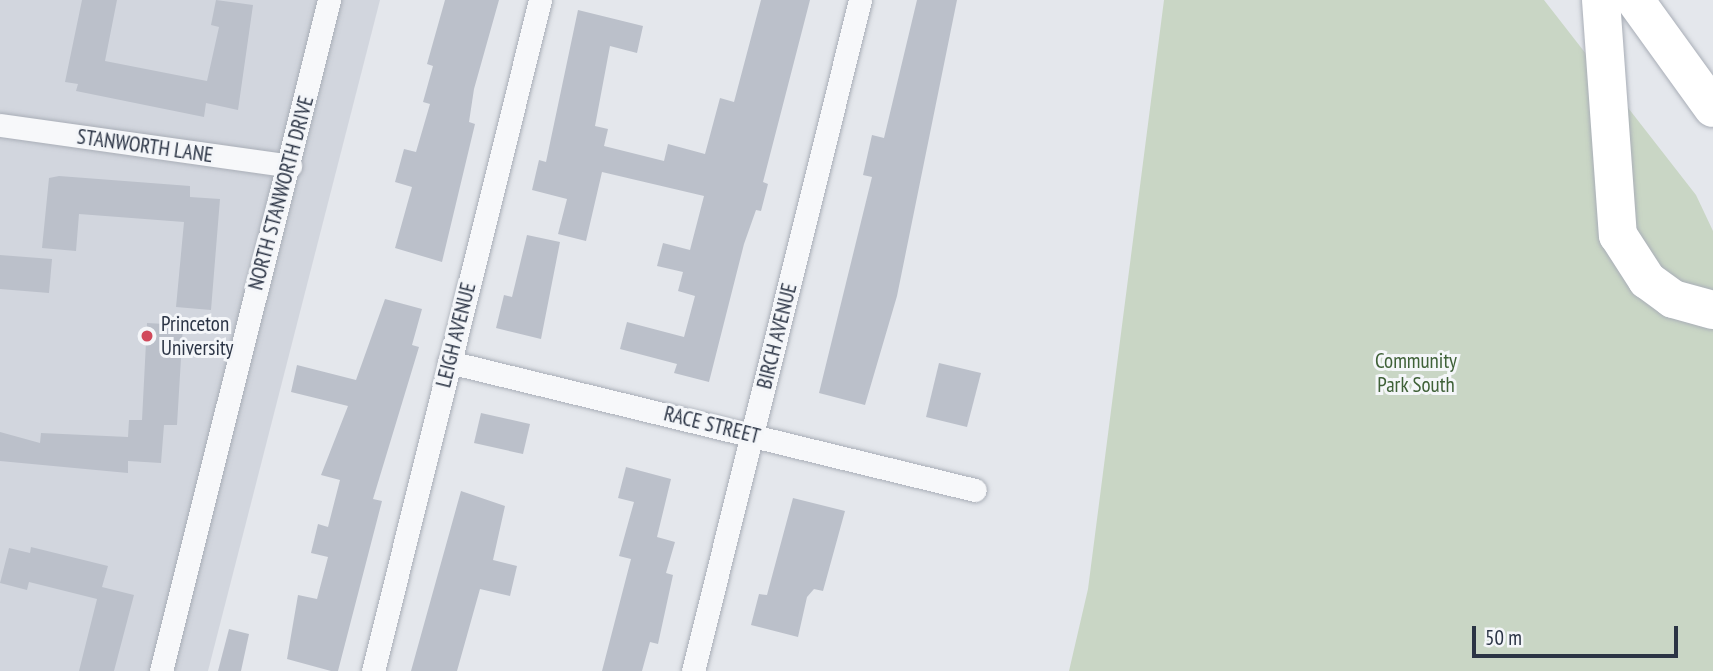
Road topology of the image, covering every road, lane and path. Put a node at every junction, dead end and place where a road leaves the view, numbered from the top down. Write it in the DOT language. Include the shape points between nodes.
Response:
graph roads {
  1 [pos="329,0"];
  2 [pos="540,0"];
  3 [pos="860,0"];
  4 [pos="1601,0"];
  5 [pos="1635,0"];
  6 [pos="1713,108"];
  7 [pos="0,125"];
  8 [pos="290,166"];
  9 [pos="1713,310"];
  10 [pos="449,362"];
  11 [pos="752,435"];
  12 [pos="975,490"];
  13 [pos="161,671"];
  14 [pos="373,671"];
  15 [pos="693,671"];
  1 -- 8 [label="street, NORTH STANWORTH DRIVE"];
  2 -- 10 [label="street, LEIGH AVENUE"];
  3 -- 11 [label="street, BIRCH AVENUE"];
  4 -- 9 [label="highway" via="1618,235 1647,280 1673,299"];
  5 -- 6 [label="highway"];
  7 -- 8 [label="street, STANWORTH LANE"];
  8 -- 13 [label="street, NORTH STANWORTH DRIVE"];
  10 -- 11 [label="street, RACE STREET"];
  10 -- 14 [label="street, LEIGH AVENUE"];
  11 -- 12 [label="street, RACE STREET"];
  11 -- 15 [label="street, BIRCH AVENUE"];
}
